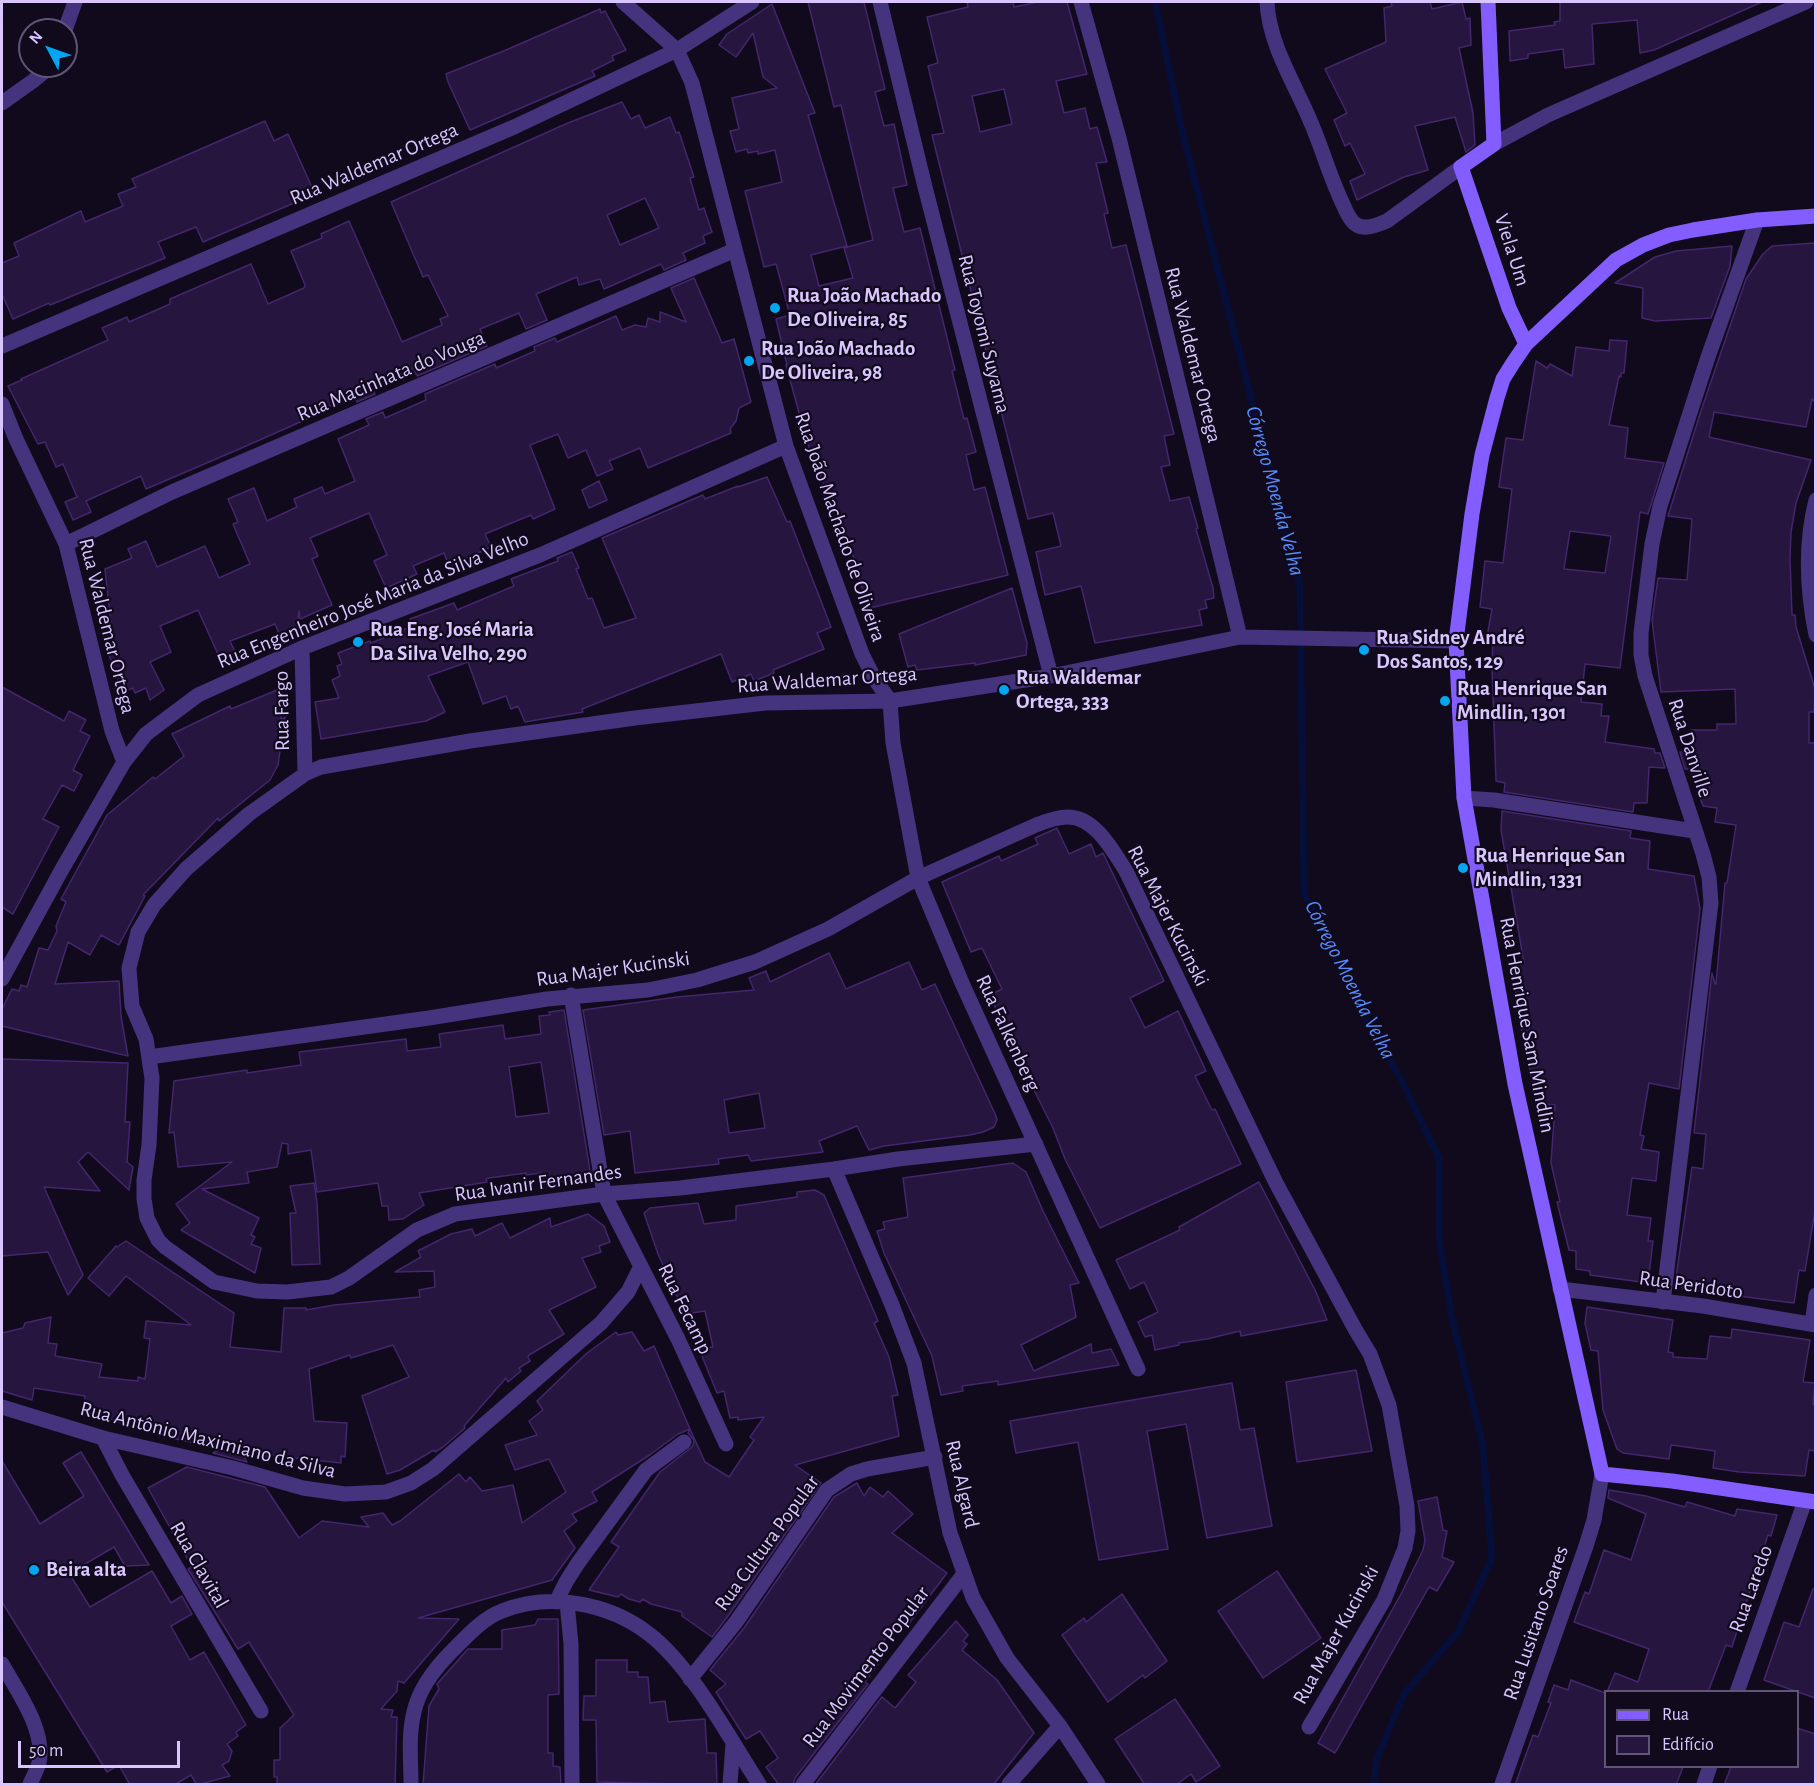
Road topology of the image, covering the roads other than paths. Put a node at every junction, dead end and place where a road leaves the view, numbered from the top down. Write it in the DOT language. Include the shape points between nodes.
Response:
graph roads {
  1 [pos="78,2"];
  2 [pos="623,2"];
  3 [pos="752,2"];
  4 [pos="880,2"];
  5 [pos="1081,2"];
  6 [pos="1267,2"];
  7 [pos="1488,2"];
  8 [pos="1806,2"];
  9 [pos="71,18"];
  10 [pos="677,50"];
  11 [pos="37,78"];
  12 [pos="2,103"];
  13 [pos="1494,144"];
  14 [pos="1461,167"];
  15 [pos="1815,216"];
  16 [pos="1757,220"];
  17 [pos="735,250"];
  18 [pos="1526,344"];
  19 [pos="2,346"];
  20 [pos="2,404"];
  21 [pos="786,446"];
  22 [pos="1815,500"];
  23 [pos="1813,542"];
  24 [pos="66,544"];
  25 [pos="1815,634"];
  26 [pos="1240,637"];
  27 [pos="1456,641"];
  28 [pos="302,648"];
  29 [pos="1051,676"];
  30 [pos="890,701"];
  31 [pos="124,762"];
  32 [pos="305,774"];
  33 [pos="1464,798"];
  34 [pos="1694,831"];
  35 [pos="918,878"];
  36 [pos="2,979"];
  37 [pos="572,995"];
  38 [pos="149,1057"];
  39 [pos="1036,1144"];
  40 [pos="834,1169"];
  41 [pos="604,1194"];
  42 [pos="641,1266"];
  43 [pos="1560,1289"];
  44 [pos="1815,1295"];
  45 [pos="1663,1302"];
  46 [pos="1814,1325"];
  47 [pos="1138,1369"];
  48 [pos="2,1407"];
  49 [pos="103,1438"];
  50 [pos="684,1442"];
  51 [pos="726,1444"];
  52 [pos="934,1457"];
  53 [pos="1602,1474"];
  54 [pos="1810,1501"];
  55 [pos="963,1575"];
  56 [pos="562,1603"];
  57 [pos="2,1664"];
  58 [pos="690,1679"];
  59 [pos="1738,1690"];
  60 [pos="261,1711"];
  61 [pos="1060,1726"];
  62 [pos="1309,1727"];
  63 [pos="733,1744"];
  64 [pos="1710,1768"];
  65 [pos="30,1785"];
  66 [pos="411,1785"];
  67 [pos="572,1785"];
  68 [pos="730,1785"];
  69 [pos="759,1785"];
  70 [pos="803,1785"];
  71 [pos="1010,1785"];
  72 [pos="1098,1785"];
  73 [pos="1502,1785"];
  74 [pos="1704,1785"];
  1 -- 9 [label="street"];
  2 -- 10 [label="street, Rua João Machado de Oliveira"];
  3 -- 10 [label="street, Rua Waldemar Ortega"];
  4 -- 29 [label="street, Rua Toyomi Suyama"];
  5 -- 26 [label="street, Rua Waldemar Ortega" via="1119,138"];
  6 -- 14 [label="street" via="1279,53 1353,223 1360,228 1387,221"];
  7 -- 13 [label="street"];
  8 -- 13 [label="street" via="1557,111"];
  10 -- 17 [label="street, Rua João Machado de Oliveira" via="692,83"];
  10 -- 19 [label="street, Rua Waldemar Ortega" via="514,127"];
  11 -- 12 [label="street"];
  13 -- 14 [label="street"];
  14 -- 18 [label="street, Viela Um" via="1509,308"];
  15 -- 16 [label="street, Rua Henrique Sam Mindlin"];
  16 -- 18 [label="street, Rua Henrique Sam Mindlin" via="1669,235 1643,245 1616,260"];
  16 -- 34 [label="street, Rua Danville" via="1660,506 1641,633 1645,676"];
  17 -- 21 [label="street, Rua João Machado de Oliveira"];
  17 -- 24 [label="street, Rua Macinhata do Vouga" via="183,488"];
  18 -- 27 [label="street, Rua Henrique Sam Mindlin" via="1503,379 1482,454"];
  20 -- 24 [label="street, Rua Waldemar Ortega"];
  21 -- 28 [label="street, Rua Engenheiro José Maria da Silva Velho" via="540,555"];
  21 -- 30 [label="street, Rua João Machado de Oliveira" via="862,654"];
  22 -- 23 [label="street"];
  23 -- 25 [label="street" via="1808,570"];
  24 -- 31 [label="street, Rua Waldemar Ortega" via="112,731"];
  26 -- 27 [label="street"];
  26 -- 29 [label="street, Rua Waldemar Ortega"];
  27 -- 33 [label="street, Rua Henrique Sam Mindlin"];
  28 -- 31 [label="street, Rua Engenheiro José Maria da Silva Velho" via="198,695 146,734"];
  28 -- 32 [label="street, Rua Fargo"];
  29 -- 30 [label="street, Rua Waldemar Ortega"];
  30 -- 32 [label="street, Rua Waldemar Ortega" via="765,704 635,718 390,754 321,767"];
  30 -- 35 [label="street, Rua Falkenberg" via="893,743"];
  31 -- 36 [label="street, Rua Engenheiro José Maria da Silva Velho"];
  32 -- 38 [label="street, Rua Waldemar Ortega" via="232,827 186,869 154,905 138,932 129,968 129,992"];
  33 -- 34 [label="street"];
  33 -- 43 [label="street, Rua Henrique Sam Mindlin" via="1515,1084"];
  34 -- 45 [label="street, Rua Danville" via="1709,877 1711,903"];
  35 -- 37 [label="street, Rua Majer Kucinski" via="828,929 755,962 648,990"];
  35 -- 39 [label="street, Rua Falkenberg"];
  35 -- 62 [label="street, Rua Majer Kucinski" via="1053,819 1071,817 1085,822 1101,836 1126,871 1276,1183 1370,1354 1389,1405 1407,1506 1406,1539 1384,1600"];
  37 -- 38 [label="street, Rua Majer Kucinski"];
  37 -- 41 [label="street, Rua Fecamp"];
  38 -- 41 [label="street, Rua Ivanir Fernandes" via="152,1100 144,1199 147,1218 165,1247 214,1282 257,1291 331,1287 417,1230 455,1214"];
  39 -- 40 [label="street, Rua Ivanir Fernandes"];
  39 -- 47 [label="street, Rua Falkenberg"];
  40 -- 41 [label="street, Rua Ivanir Fernandes"];
  40 -- 52 [label="street, Rua Algard" via="914,1363"];
  41 -- 42 [label="street, Rua Fecamp"];
  42 -- 49 [label="street, Rua Antônio Maximiano da Silva" via="628,1292 601,1323 433,1469 386,1492 345,1494 303,1488"];
  42 -- 51 [label="street, Rua Fecamp"];
  43 -- 45 [label="street, Rua Peridoto"];
  43 -- 53 [label="street, Rua Henrique Sam Mindlin"];
  44 -- 46 [label="street"];
  45 -- 46 [label="street, Rua Peridoto"];
  48 -- 49 [label="street, Rua Antônio Maximiano da Silva"];
  49 -- 60 [label="street, Rua Clavital"];
  50 -- 56 [label="street" via="646,1470 566,1582"];
  52 -- 55 [label="street, Rua Algard"];
  52 -- 58 [label="street, Rua Cultura Popular" via="867,1469 851,1474 827,1490 736,1622"];
  53 -- 54 [label="street" via="1672,1480"];
  53 -- 73 [label="street, Rua Lusitano Soares" via="1591,1529"];
  54 -- 59 [label="street, Rua Laredo"];
  55 -- 61 [label="street, Rua Algard" via="1007,1658"];
  55 -- 70 [label="street, Rua Movimento Popular"];
  56 -- 58 [label="street" via="594,1606 637,1626 667,1650"];
  56 -- 66 [label="street" via="538,1602 501,1611 473,1630 440,1664 414,1711"];
  56 -- 67 [label="street" via="571,1644"];
  57 -- 65 [label="street" via="31,1715 38,1743 39,1762"];
  58 -- 63 [label="street"];
  61 -- 71 [label="street"];
  61 -- 72 [label="street, Rua Algard"];
  63 -- 68 [label="street"];
  63 -- 69 [label="street"];
  64 -- 74 [label="street"];
}
